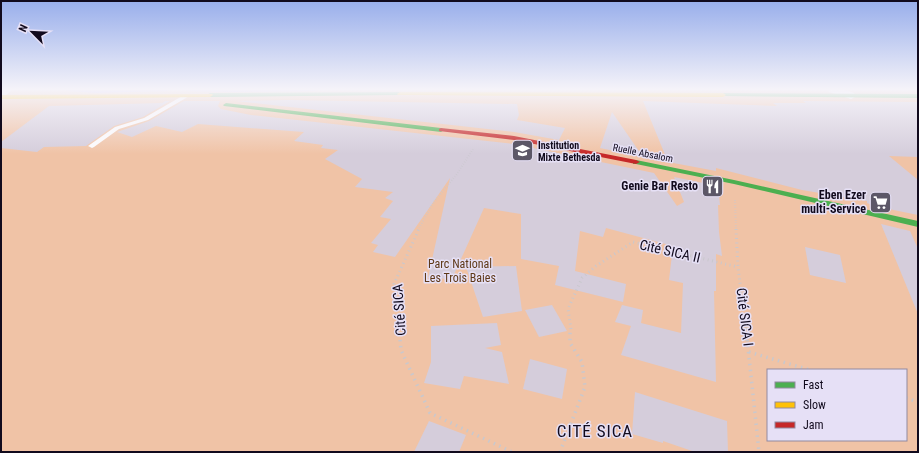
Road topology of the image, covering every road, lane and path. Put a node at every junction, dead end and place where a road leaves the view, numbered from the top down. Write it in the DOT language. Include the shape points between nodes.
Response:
graph roads {
  1 [pos="160,111"];
  2 [pos="270,111"];
  3 [pos="482,135"];
  4 [pos="92,146"];
  5 [pos="734,182"];
  6 [pos="918,224"];
  7 [pos="738,267"];
  8 [pos="750,352"];
  9 [pos="807,369"];
  10 [pos="907,398"];
  11 [pos="918,402"];
  12 [pos="512,452"];
  13 [pos="560,452"];
  14 [pos="759,452"];
  1 -- 4 [label="lane" via="146,119 117,128"];
  2 -- 3 [label="main road, Ruelle Absalom"];
  3 -- 5 [label="main road, Ruelle Absalom" via="514,138"];
  3 -- 12 [label="path, Cité SICA" via="457,174 433,203 394,284 401,350 430,412"];
  5 -- 6 [label="main road, Ruelle Absalom"];
  5 -- 7 [label="path, Cité SICA I"];
  7 -- 8 [label="path, Cité SICA I"];
  7 -- 13 [label="path, Cité SICA II" via="633,242 582,278 568,309 570,343 582,362 585,387"];
  8 -- 9 [label="path"];
  8 -- 14 [label="path, Cité SICA I"];
  10 -- 11 [label="path"];
}
